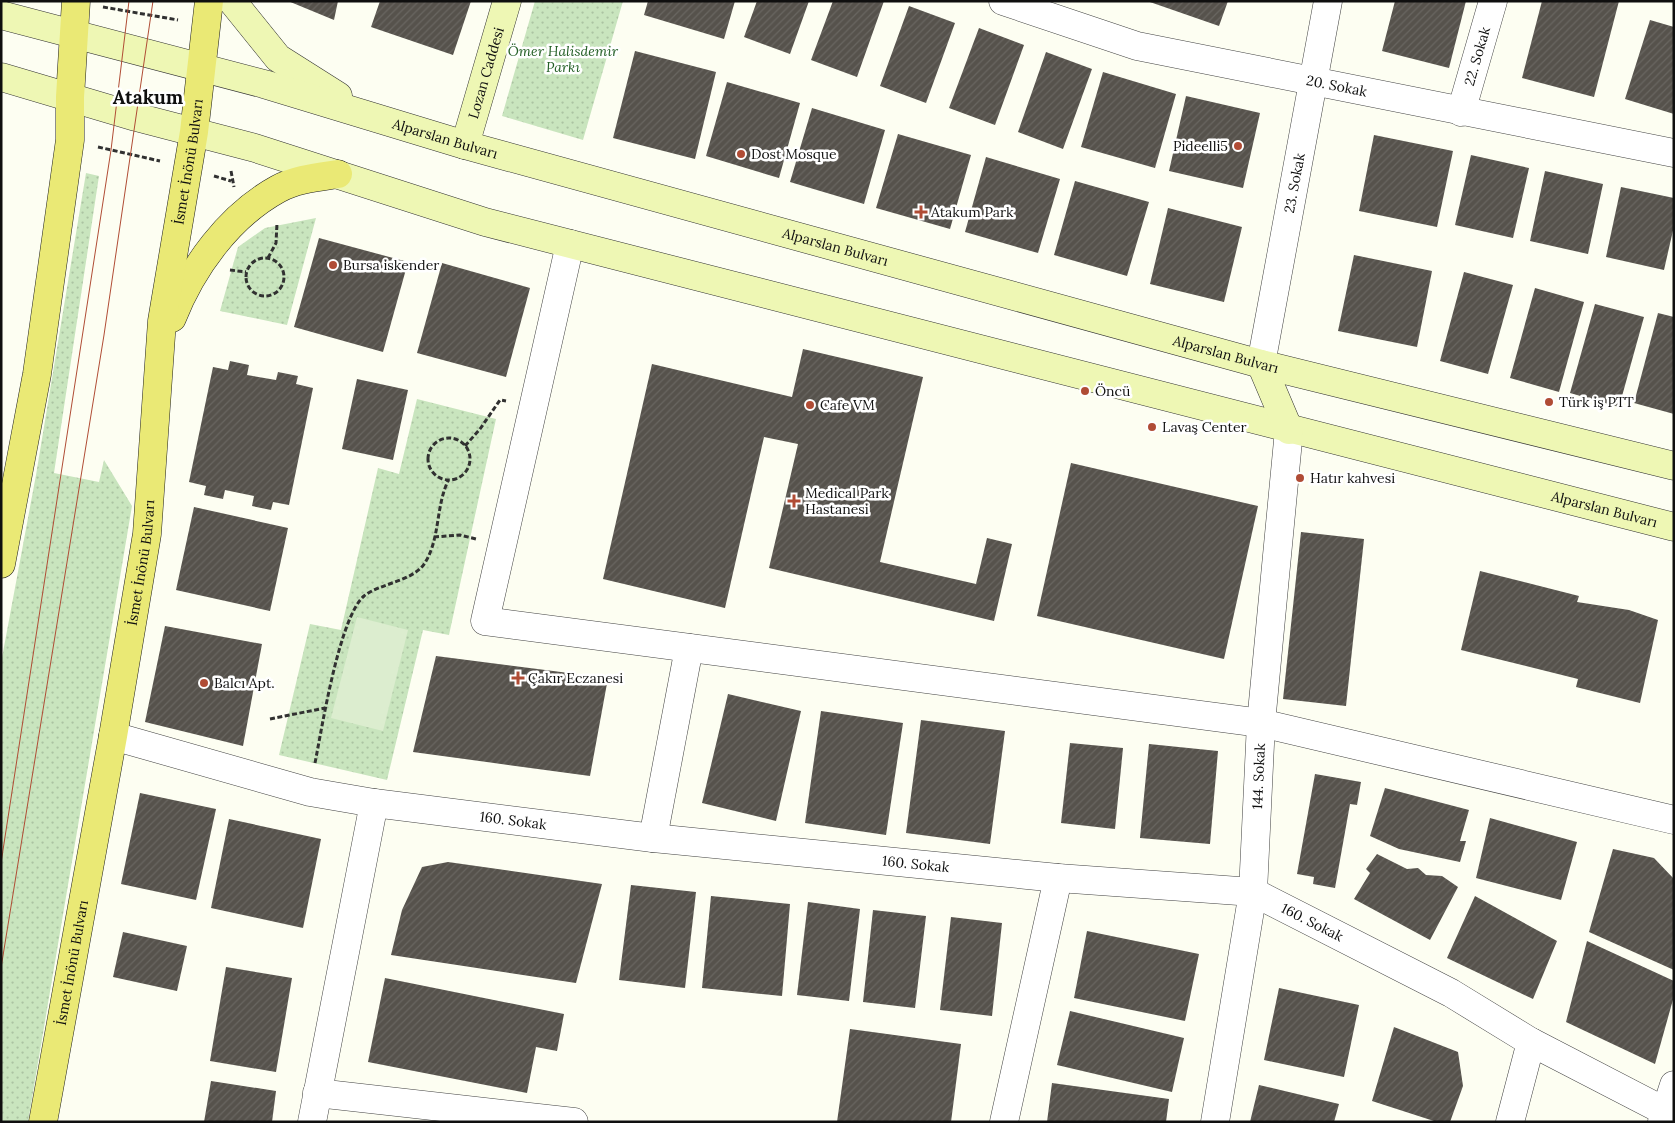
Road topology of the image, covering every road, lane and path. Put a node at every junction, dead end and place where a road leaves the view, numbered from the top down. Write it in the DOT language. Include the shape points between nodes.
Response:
graph roads {
  1 [pos="76,1"];
  2 [pos="232,1"];
  3 [pos="507,1"];
  4 [pos="1003,1"];
  5 [pos="1328,1"];
  6 [pos="1493,1"];
  7 [pos="208,13"];
  8 [pos="1,15"];
  9 [pos="75,35"];
  10 [pos="201,68"];
  11 [pos="1,77"];
  12 [pos="1313,83"];
  13 [pos="70,97"];
  14 [pos="1460,112"];
  15 [pos="371,117"];
  16 [pos="194,132"];
  17 [pos="70,140"];
  18 [pos="465,145"];
  19 [pos="1674,153"];
  20 [pos="186,169"];
  21 [pos="338,174"];
  22 [pos="231,181"];
  23 [pos="570,244"];
  24 [pos="258,295"];
  25 [pos="160,350"];
  26 [pos="1261,364"];
  27 [pos="534,406"];
  28 [pos="1289,430"];
  29 [pos="466,446"];
  30 [pos="1674,466"];
  31 [pos="448,480"];
  32 [pos="1674,527"];
  33 [pos="434,537"];
  34 [pos="502,544"];
  35 [pos="1,564"];
  36 [pos="689,648"];
  37 [pos="325,708"];
  38 [pos="270,719"];
  39 [pos="1261,723"];
  40 [pos="114,736"];
  41 [pos="310,792"];
  42 [pos="374,803"];
  43 [pos="1674,820"];
  44 [pos="653,838"];
  45 [pos="1058,878"];
  46 [pos="1253,892"];
  47 [pos="1531,1042"];
  48 [pos="1674,1085"];
  49 [pos="317,1093"];
  50 [pos="1666,1117"];
  51 [pos="43,1122"];
  52 [pos="312,1122"];
  53 [pos="574,1122"];
  54 [pos="1004,1122"];
  55 [pos="1215,1122"];
  56 [pos="1510,1122"];
  1 -- 7 [label="path"];
  1 -- 9 [label="main road"];
  2 -- 15 [label="main road" via="278,58"];
  3 -- 18 [label="main road, Lozan Caddesi"];
  4 -- 12 [label="street, 20. Sokak" via="1137,46"];
  5 -- 12 [label="street, 23. Sokak"];
  6 -- 14 [label="street, 22. Sokak"];
  7 -- 10 [label="main road, İsmet İnönü Bulvarı"];
  8 -- 9 [label="main road, Alparslan Bulvarı"];
  9 -- 10 [label="main road, Alparslan Bulvarı"];
  9 -- 13 [label="main road"];
  10 -- 15 [label="main road, Alparslan Bulvarı"];
  10 -- 16 [label="main road, İsmet İnönü Bulvarı"];
  11 -- 13 [label="main road, Alparslan Bulvarı"];
  12 -- 14 [label="street, 20. Sokak"];
  12 -- 26 [label="street, 23. Sokak"];
  13 -- 16 [label="main road, Alparslan Bulvarı"];
  13 -- 17 [label="main road"];
  14 -- 19 [label="street, 20. Sokak"];
  15 -- 18 [label="main road, Alparslan Bulvarı"];
  16 -- 20 [label="main road, İsmet İnönü Bulvarı"];
  16 -- 21 [label="main road, Alparslan Bulvarı"];
  17 -- 20 [label="path"];
  17 -- 35 [label="main road" via="37,374"];
  18 -- 26 [label="main road, Alparslan Bulvarı"];
  20 -- 22 [label="path"];
  20 -- 25 [label="main road, İsmet İnönü Bulvarı"];
  21 -- 23 [label="main road, Alparslan Bulvarı" via="485,222"];
  21 -- 25 [label="main road" via="313,177 280,188 245,211 215,244 184,287"];
  23 -- 27 [label="street"];
  23 -- 28 [label="main road, Alparslan Bulvarı"];
  24 -- 24 [label="path" via="246,281 251,264 259,259 276,261 284,275 283,283 273,294"];
  25 -- 40 [label="main road, İsmet İnönü Bulvarı" via="147,534"];
  26 -- 28 [label="main road"];
  26 -- 30 [label="main road, Alparslan Bulvarı"];
  27 -- 29 [label="path" via="500,400"];
  27 -- 34 [label="street"];
  28 -- 32 [label="main road, Alparslan Bulvarı"];
  28 -- 39 [label="street, 144. Sokak"];
  29 -- 31 [label="path" via="469,464 465,473"];
  29 -- 31 [label="path" via="458,440 440,439 428,454 432,472"];
  31 -- 33 [label="path" via="438,510"];
  33 -- 34 [label="path" via="460,535"];
  33 -- 37 [label="path" via="426,562 395,582 363,596 346,629"];
  34 -- 36 [label="street" via="485,621"];
  36 -- 39 [label="street"];
  36 -- 44 [label="street"];
  37 -- 38 [label="path"];
  37 -- 41 [label="path"];
  39 -- 43 [label="street"];
  39 -- 46 [label="street, 144. Sokak"];
  40 -- 41 [label="street, 160. Sokak"];
  40 -- 51 [label="main road, İsmet İnönü Bulvarı"];
  41 -- 42 [label="street, 160. Sokak"];
  42 -- 44 [label="street, 160. Sokak"];
  42 -- 49 [label="street"];
  44 -- 45 [label="street, 160. Sokak"];
  45 -- 46 [label="street, 160. Sokak"];
  45 -- 54 [label="street"];
  46 -- 47 [label="street, 160. Sokak" via="1451,993"];
  46 -- 55 [label="street, 144. Sokak"];
  47 -- 50 [label="street, 160. Sokak"];
  47 -- 56 [label="street"];
  48 -- 50 [label="street"];
  49 -- 52 [label="street"];
  49 -- 53 [label="street"];
}
